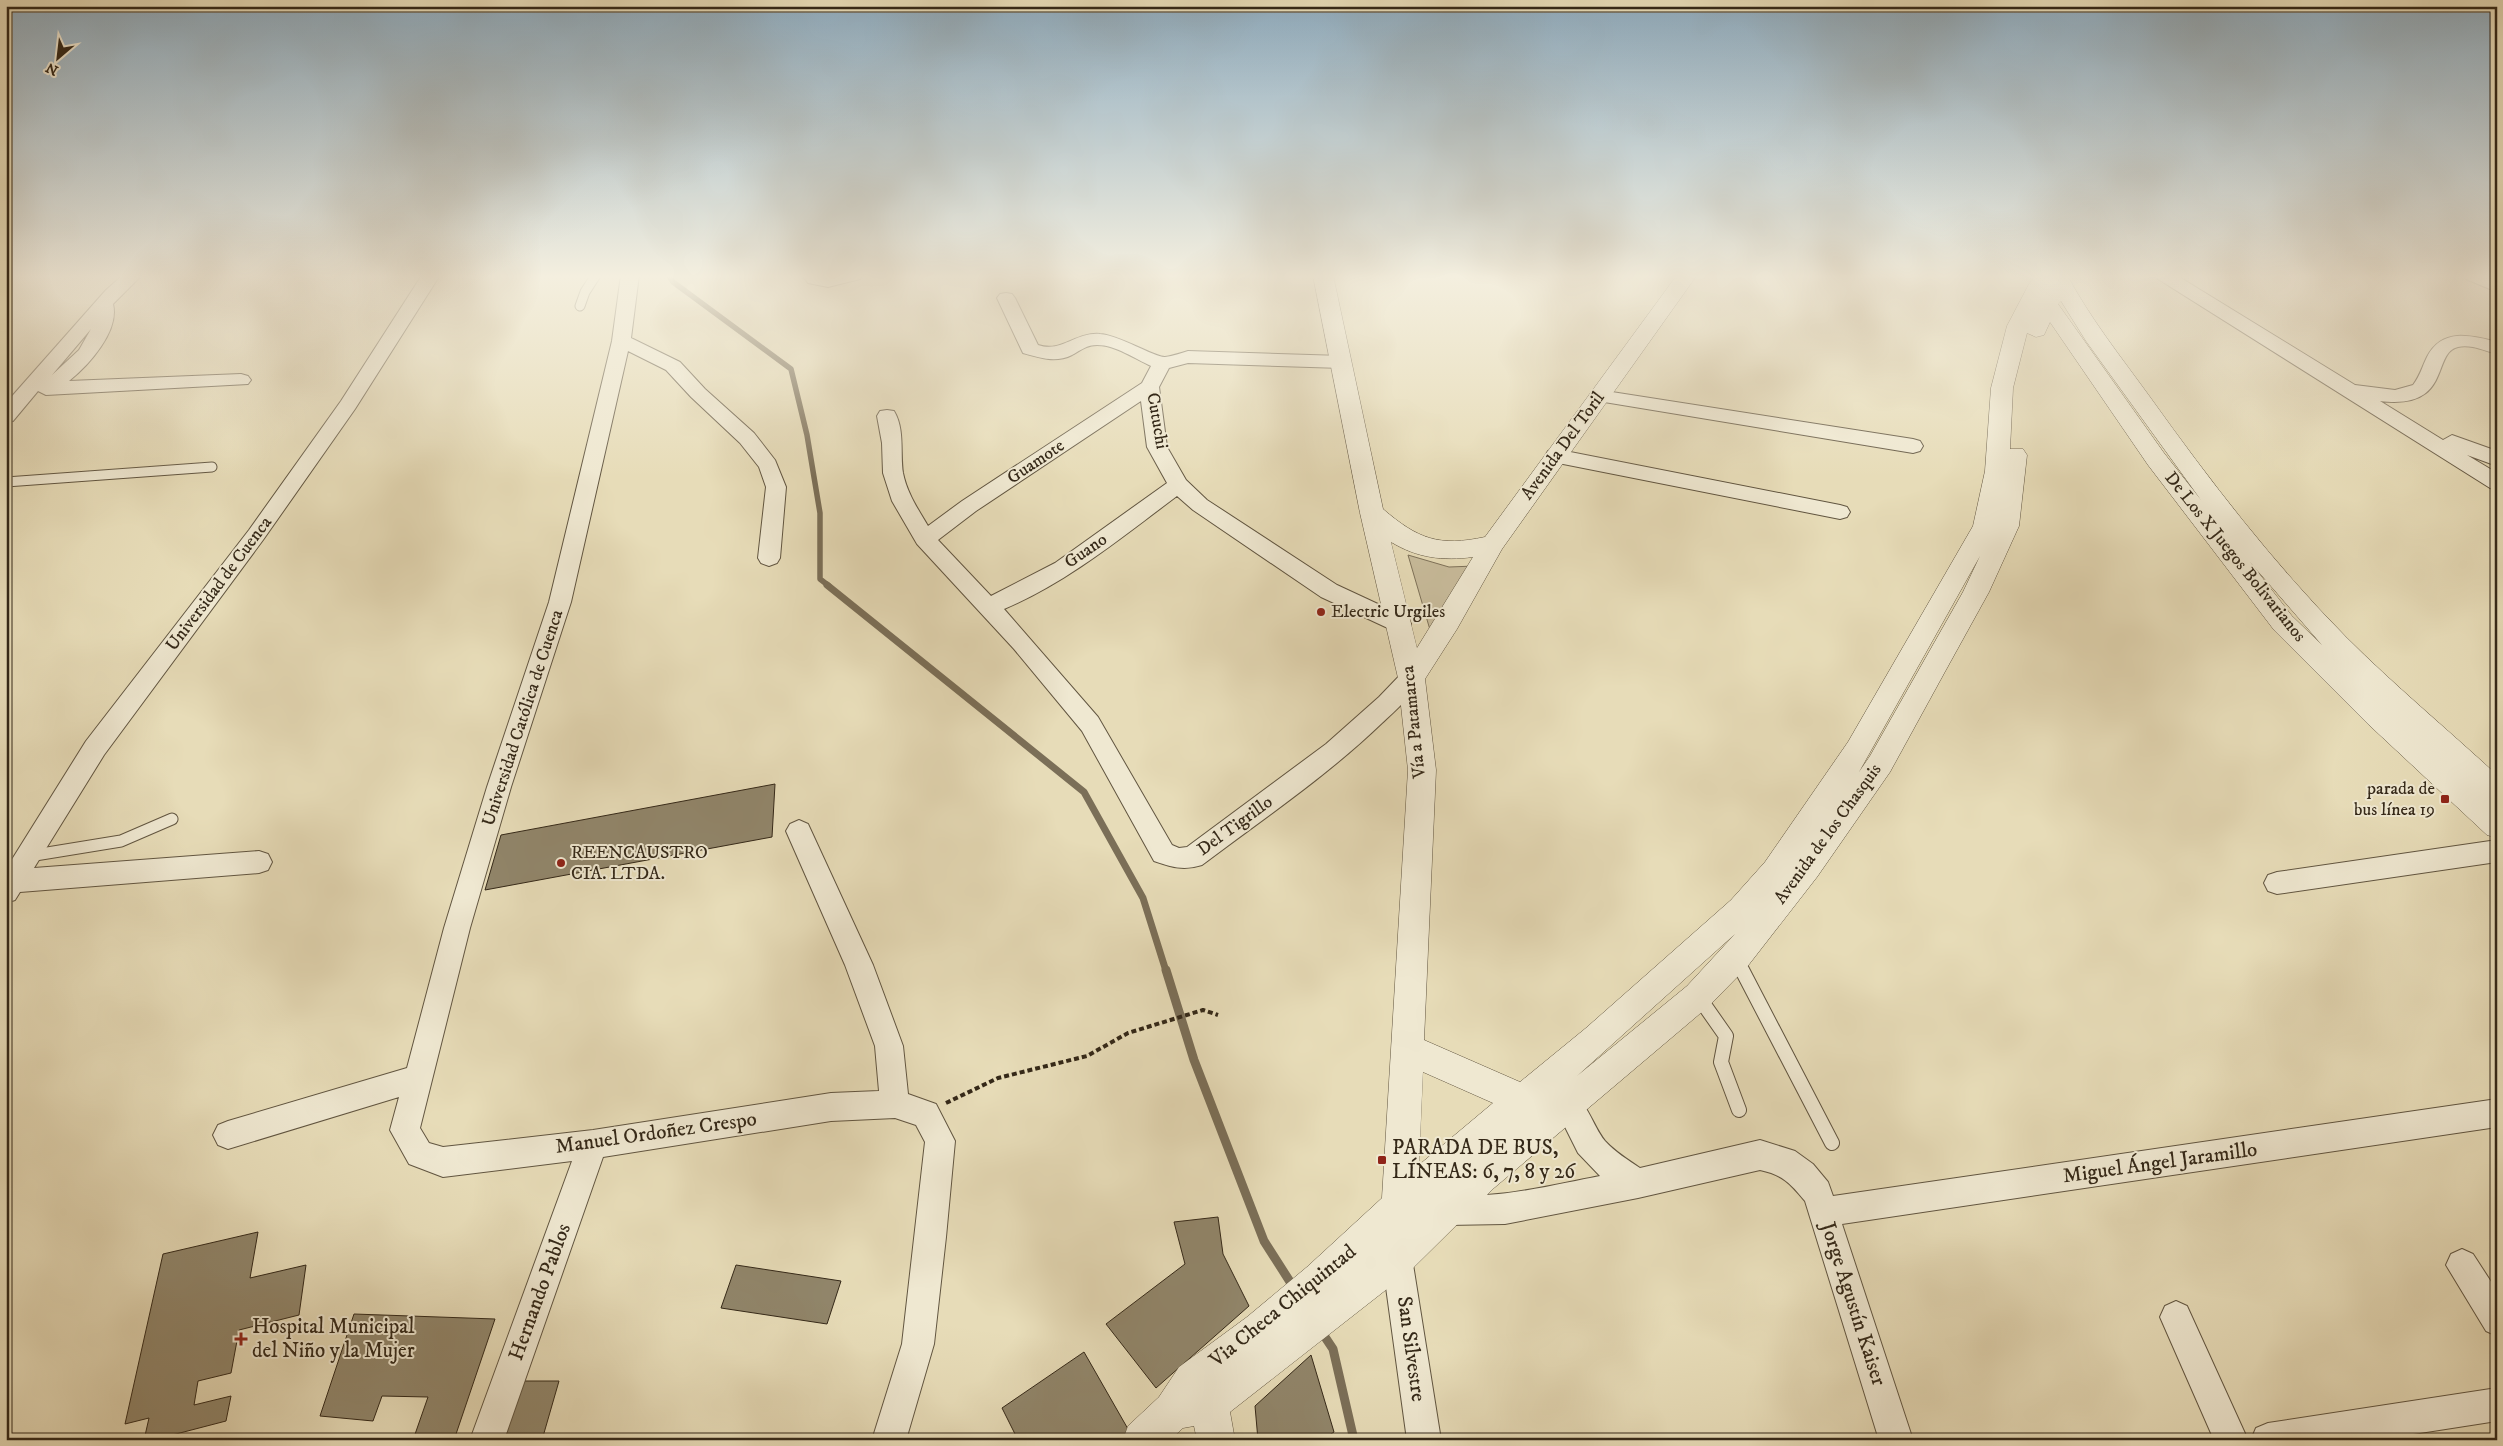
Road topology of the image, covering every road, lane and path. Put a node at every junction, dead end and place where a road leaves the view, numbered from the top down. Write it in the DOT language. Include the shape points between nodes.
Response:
graph roads {
  1 [pos="70,342"];
  2 [pos="94,342"];
  3 [pos="388,342"];
  4 [pos="620,342"];
  5 [pos="623,342"];
  6 [pos="1027,342"];
  7 [pos="1081,342"];
  8 [pos="1110,342"];
  9 [pos="1338,342"];
  10 [pos="1636,342"];
  11 [pos="2014,342"];
  12 [pos="2031,342"];
  13 [pos="2036,342"];
  14 [pos="2067,342"];
  15 [pos="2077,342"];
  16 [pos="2093,342"];
  17 [pos="2272,342"];
  18 [pos="2449,342"];
  19 [pos="2482,342"];
  20 [pos="2030,347"];
  21 [pos="2080,348"];
  22 [pos="2497,348"];
  23 [pos="1342,362"];
  24 [pos="1162,364"];
  25 [pos="241,380"];
  26 [pos="1149,387"];
  27 [pos="47,388"];
  28 [pos="2346,389"];
  29 [pos="1599,396"];
  30 [pos="8,414"];
  31 [pos="888,416"];
  32 [pos="2392,418"];
  33 [pos="1913,446"];
  34 [pos="1555,456"];
  35 [pos="2497,460"];
  36 [pos="212,467"];
  37 [pos="6,482"];
  38 [pos="2497,483"];
  39 [pos="1178,485"];
  40 [pos="1840,512"];
  41 [pos="1372,514"];
  42 [pos="925,539"];
  43 [pos="1493,544"];
  44 [pos="769,558"];
  45 [pos="989,606"];
  46 [pos="1400,624"];
  47 [pos="1411,678"];
  48 [pos="2497,793"];
  49 [pos="172,819"];
  50 [pos="2497,826"];
  51 [pos="799,831"];
  52 [pos="2497,851"];
  53 [pos="29,856"];
  54 [pos="259,862"];
  55 [pos="2277,883"];
  56 [pos="10,887"];
  57 [pos="1736,957"];
  58 [pos="1698,996"];
  59 [pos="1218,1014"];
  60 [pos="1408,1049"];
  61 [pos="418,1078"];
  62 [pos="1524,1100"];
  63 [pos="895,1104"];
  64 [pos="1568,1105"];
  65 [pos="1739,1110"];
  66 [pos="2497,1113"];
  67 [pos="926,1114"];
  68 [pos="228,1136"];
  69 [pos="1832,1143"];
  70 [pos="594,1144"];
  71 [pos="419,1154"];
  72 [pos="1638,1183"];
  73 [pos="1411,1196"];
  74 [pos="1446,1210"];
  75 [pos="1824,1212"];
  76 [pos="1397,1258"];
  77 [pos="2462,1265"];
  78 [pos="1330,1291"];
  79 [pos="2176,1317"];
  80 [pos="2497,1320"];
  81 [pos="1267,1342"];
  82 [pos="2497,1404"];
  83 [pos="1173,1411"];
  84 [pos="1213,1422"];
  85 [pos="487,1440"];
  86 [pos="889,1440"];
  87 [pos="1142,1440"];
  88 [pos="1424,1440"];
  89 [pos="1896,1440"];
  90 [pos="2232,1440"];
  91 [pos="2268,1440"];
  1 -- 30 [label="street"];
  2 -- 27 [label="street" via="84,358"];
  3 -- 53 [label="street, Universidad de Cuenca" via="256,535 95,748"];
  4 -- 61 [label="street, Universidad Católica de Cuenca" via="560,602 457,928"];
  5 -- 44 [label="street" via="673,366 748,438 768,465 776,487"];
  6 -- 7 [label="street" via="1030,349 1045,355 1060,354"];
  8 -- 24 [label="street"];
  9 -- 23 [label="street, Vía a Patamarca"];
  10 -- 29 [label="street, Avenida Del Toril"];
  11 -- 62 [label="street, Avenida de los Chasquis" via="2002,388 1997,471 1984,526 1858,750 1776,871 1742,909"];
  12 -- 20 [label="street, Avenida de los Chasquis"];
  13 -- 20 [label="street"];
  14 -- 21 [label="street"];
  15 -- 21 [label="street, De Los X Juegos Bolivarianos"];
  16 -- 48 [label="street, De Los X Juegos Bolivarianos" via="2222,512 2279,581 2351,658"];
  17 -- 28 [label="street"];
  18 -- 28 [label="street" via="2423,385 2409,395 2384,396"];
  19 -- 22 [label="street"];
  20 -- 57 [label="street, Avenida de los Chasquis" via="2017,393 2015,470 2007,526 1976,592 1880,764 1806,868"];
  21 -- 50 [label="street, De Los X Juegos Bolivarianos" via="2156,459 2283,623"];
  23 -- 24 [label="street" via="1188,357"];
  23 -- 41 [label="street, Vía a Patamarca"];
  24 -- 26 [label="street, Cutuchi"];
  25 -- 27 [label="street"];
  26 -- 39 [label="street, Cutuchi" via="1158,447"];
  26 -- 42 [label="street, Guamote" via="969,506"];
  27 -- 30 [label="street"];
  28 -- 32 [label="street"];
  29 -- 33 [label="street"];
  29 -- 34 [label="street, Avenida Del Toril"];
  31 -- 42 [label="street, Del Tigrillo" via="892,473 902,501"];
  32 -- 35 [label="street"];
  32 -- 38 [label="street"];
  34 -- 40 [label="street"];
  34 -- 43 [label="street, Avenida Del Toril"];
  36 -- 37 [label="lane"];
  39 -- 45 [label="street, Guano" via="1041,583"];
  39 -- 46 [label="street, Cutuchi" via="1200,505 1329,591"];
  41 -- 43 [label="street" via="1414,545 1442,552"];
  41 -- 46 [label="street, Vía a Patamarca"];
  42 -- 45 [label="street, Del Tigrillo"];
  43 -- 47 [label="street, Avenida Del Toril"];
  45 -- 47 [label="street, Del Tigrillo" via="1090,724 1163,853 1179,859 1193,857 1316,767 1388,705"];
  46 -- 47 [label="street, Vía a Patamarca"];
  47 -- 60 [label="street, Vía a Patamarca" via="1422,770"];
  49 -- 53 [label="lane" via="121,841"];
  51 -- 63 [label="street" via="859,964 889,1046"];
  52 -- 55 [label="street"];
  53 -- 56 [label="street, Universidad de Cuenca"];
  54 -- 56 [label="street"];
  57 -- 58 [label="street, Avenida de los Chasquis"];
  57 -- 69 [label="lane"];
  58 -- 64 [label="street, Avenida de los Chasquis"];
  58 -- 65 [label="lane" via="1726,1036 1721,1062"];
  59 -- 67 [label="path" via="1203,1010 1128,1033 1087,1056 998,1078"];
  60 -- 62 [label="street"];
  60 -- 73 [label="street, Vía a Patamarca"];
  61 -- 68 [label="street"];
  61 -- 71 [label="street, Universidad Católica de Cuenca" via="404,1130"];
  62 -- 73 [label="street, Avenida de los Chasquis"];
  63 -- 67 [label="street"];
  63 -- 70 [label="street, Manuel Ordoñez Crespo" via="832,1107"];
  64 -- 72 [label="street" via="1599,1158"];
  64 -- 74 [label="street, Avenida de los Chasquis"];
  66 -- 75 [label="street, Miguel Ángel Jaramillo"];
  67 -- 86 [label="street" via="940,1140 931,1237 918,1344"];
  70 -- 71 [label="street, Manuel Ordoñez Crespo" via="443,1162"];
  70 -- 85 [label="street, Hernando Pablos"];
  72 -- 74 [label="street" via="1505,1209"];
  72 -- 75 [label="street, Jorge Agustín Kaiser" via="1760,1155 1785,1160 1802,1174 1816,1193"];
  73 -- 74 [label="street"];
  73 -- 76 [label="street, Vía a Patamarca"];
  73 -- 78 [label="street, Via Checa Chiquintad"];
  74 -- 76 [label="street, Avenida de los Chasquis"];
  75 -- 89 [label="street, Jorge Agustín Kaiser"];
  76 -- 78 [label="street, Via Checa Chiquintad"];
  76 -- 88 [label="street, San Silvestre"];
  77 -- 80 [label="street"];
  78 -- 81 [label="street, Via Checa Chiquintad"];
  79 -- 90 [label="street"];
  81 -- 83 [label="street, Via Checa Chiquintad" via="1192,1380"];
  81 -- 84 [label="street, Via Checa Chiquintad"];
  82 -- 91 [label="street"];
  83 -- 84 [label="street, Via Checa Chiquintad"];
  83 -- 87 [label="street, Via Checa Chiquintad"];
}
